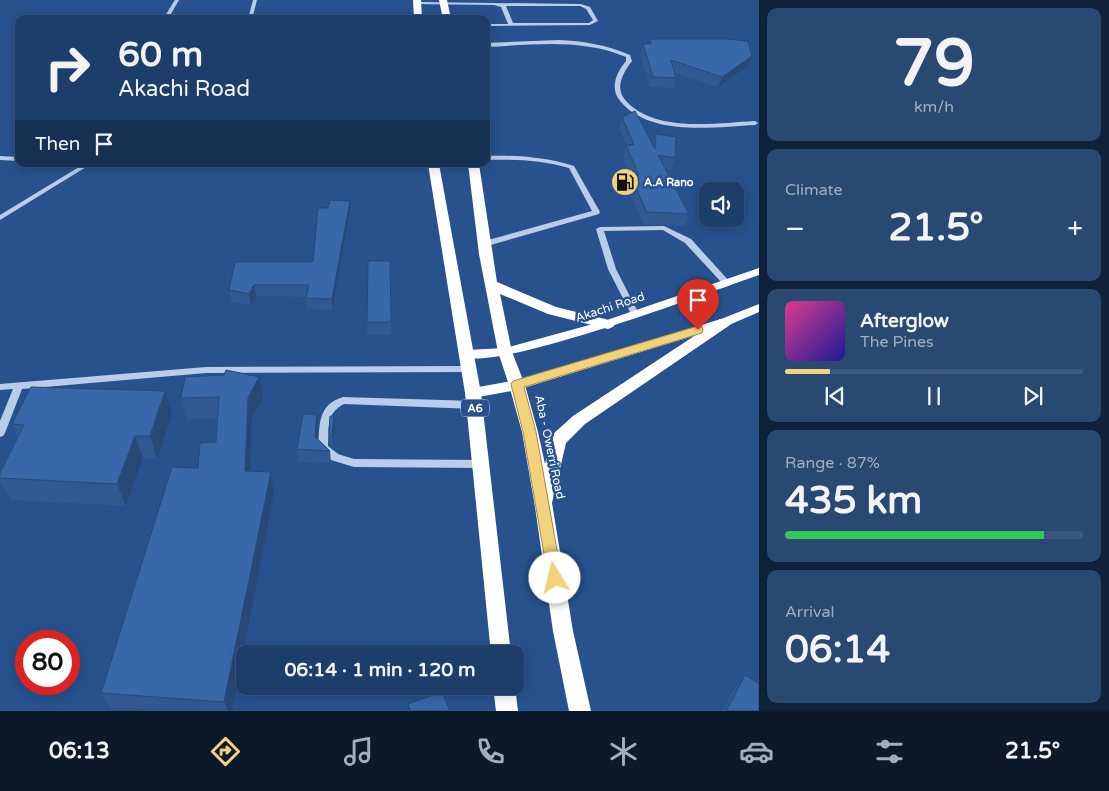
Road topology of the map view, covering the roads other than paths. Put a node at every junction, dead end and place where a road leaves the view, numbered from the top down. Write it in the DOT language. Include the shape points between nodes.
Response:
graph roads {
  1 [pos="176,0"];
  2 [pos="255,0"];
  3 [pos="417,2"];
  4 [pos="443,2"];
  5 [pos="499,5"];
  6 [pos="167,15"];
  7 [pos="251,15"];
  8 [pos="418,15"];
  9 [pos="446,15"];
  10 [pos="490,25"];
  11 [pos="510,25"];
  12 [pos="490,45"];
  13 [pos="755,123"];
  14 [pos="0,158"];
  15 [pos="490,158"];
  16 [pos="15,159"];
  17 [pos="83,167"];
  18 [pos="435,167"];
  19 [pos="473,167"];
  20 [pos="596,212"];
  21 [pos="0,218"];
  22 [pos="600,229"];
  23 [pos="484,244"];
  24 [pos="759,271"];
  25 [pos="726,282"];
  26 [pos="492,284"];
  27 [pos="759,308"];
  28 [pos="635,314"];
  29 [pos="725,322"];
  30 [pos="608,324"];
  31 [pos="505,352"];
  32 [pos="467,361"];
  33 [pos="517,384"];
  34 [pos="19,385"];
  35 [pos="0,387"];
  36 [pos="474,399"];
  37 [pos="0,433"];
  38 [pos="481,464"];
  39 [pos="544,507"];
  40 [pos="500,645"];
  41 [pos="505,695"];
  42 [pos="507,711"];
  43 [pos="580,711"];
  1 -- 6 [label="street"];
  2 -- 7 [label="street"];
  3 -- 4 [label="street"];
  3 -- 8 [label="highway"];
  4 -- 5 [label="street"];
  4 -- 9 [label="highway"];
  5 -- 11 [label="street" via="503,6"];
  5 -- 11 [label="street" via="581,5 588,8 596,21 590,24"];
  10 -- 11 [label="street"];
  12 -- 13 [label="street" via="565,43 614,48 628,56 630,61 619,75 619,96 625,105 640,114 663,122 697,125"];
  14 -- 16 [label="street"];
  15 -- 20 [label="street" via="549,160 572,168"];
  17 -- 21 [label="street"];
  18 -- 32 [label="highway, A6"];
  19 -- 23 [label="highway, Aba - Owerri Road"];
  20 -- 22 [label="street"];
  20 -- 23 [label="street"];
  22 -- 25 [label="street" via="664,228 688,241"];
  22 -- 28 [label="street" via="612,269"];
  23 -- 26 [label="highway, Aba - Owerri Road"];
  24 -- 25 [label="main road, Akachi Road"];
  25 -- 28 [label="main road, Akachi Road"];
  26 -- 30 [label="highway" via="552,311"];
  26 -- 31 [label="highway, Aba - Owerri Road"];
  27 -- 29 [label="main road"];
  28 -- 30 [label="main road, Akachi Road"];
  29 -- 33 [label="main road"];
  29 -- 39 [label="highway" via="579,420 558,440"];
  30 -- 31 [label="main road, Akachi Road"];
  31 -- 32 [label="main road, Akachi Road"];
  31 -- 33 [label="highway, Aba - Owerri Road"];
  32 -- 34 [label="street" via="206,370"];
  32 -- 36 [label="highway, A6"];
  33 -- 36 [label="main road"];
  33 -- 39 [label="highway, Aba - Owerri Road"];
  34 -- 35 [label="street"];
  34 -- 37 [label="street"];
  36 -- 38 [label="highway, A6"];
  36 -- 38 [label="street" via="343,400 332,404 326,414 323,448 335,457 354,463"];
  38 -- 40 [label="highway, A6"];
  39 -- 43 [label="highway, Aba - Owerri Road" via="563,631"];
  41 -- 42 [label="highway"];
}
